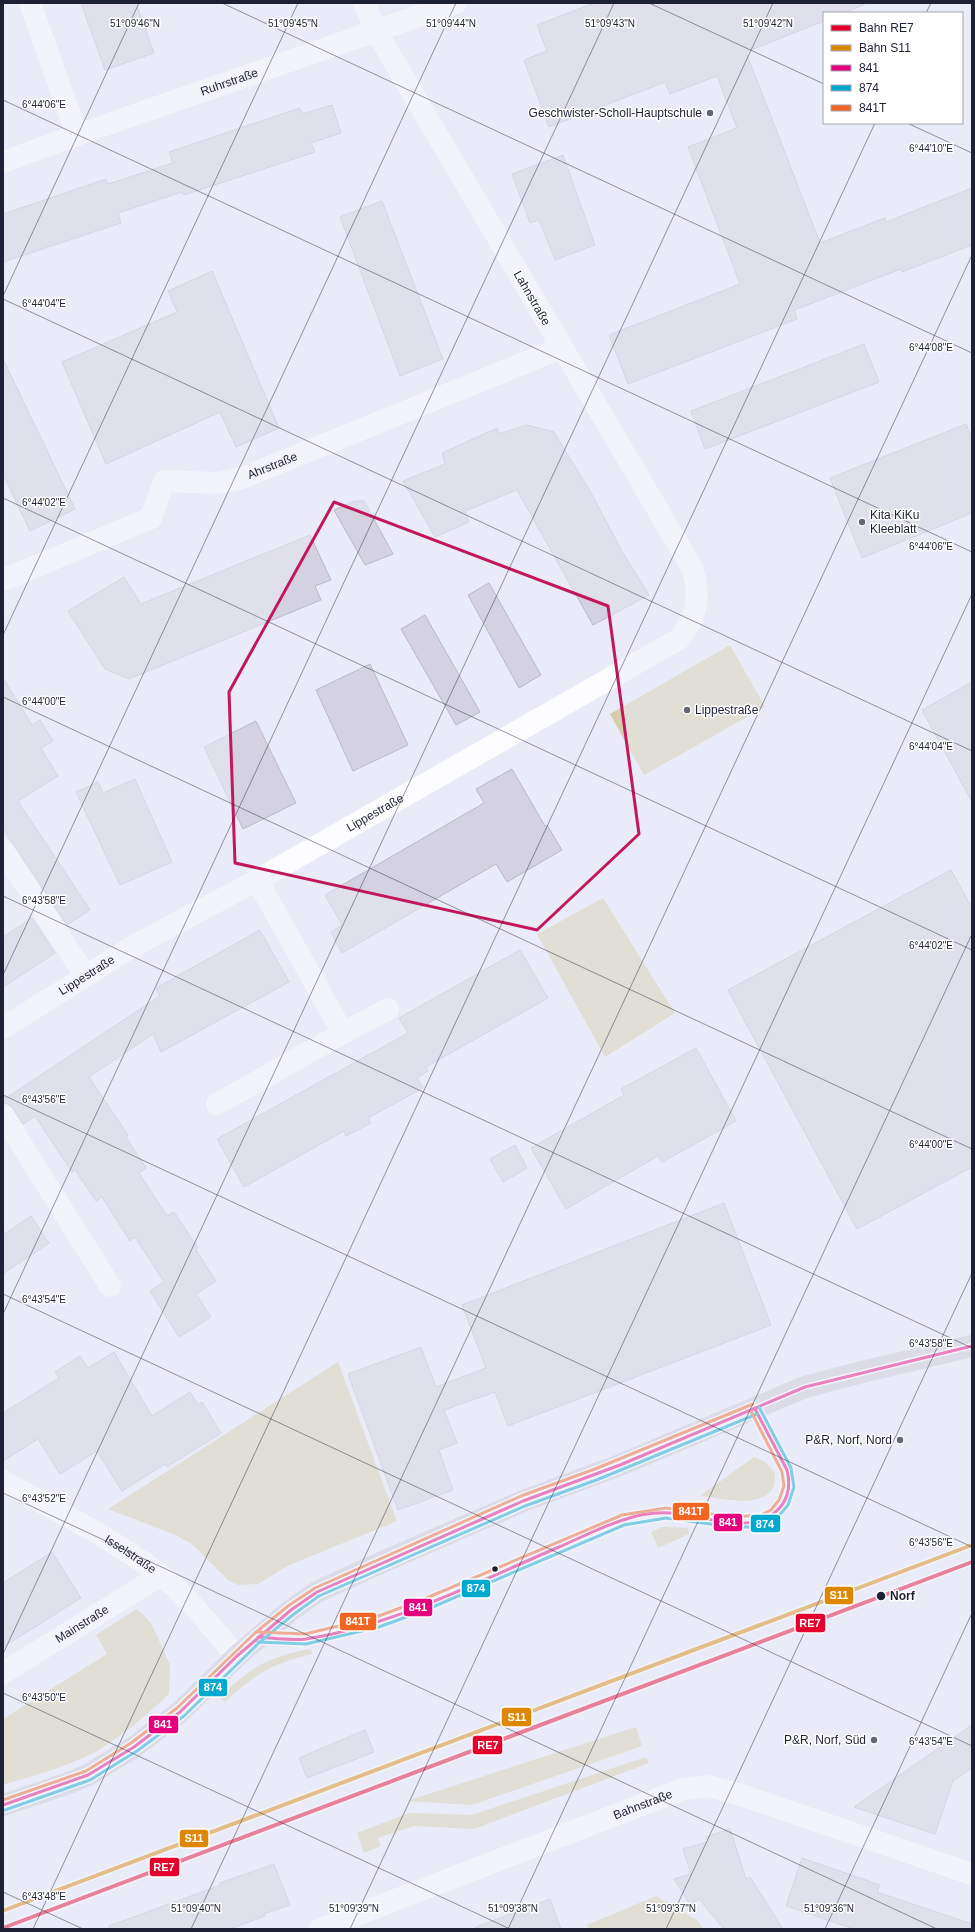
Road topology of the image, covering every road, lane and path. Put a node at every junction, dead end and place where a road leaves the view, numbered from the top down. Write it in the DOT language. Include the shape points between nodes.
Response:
graph roads {
  1 [pos="30,3"];
  2 [pos="364,3"];
  3 [pos="456,3"];
  4 [pos="376,31"];
  5 [pos="77,135"];
  6 [pos="3,162"];
  7 [pos="561,348"];
  8 [pos="3,580"];
  9 [pos="698,593"];
  10 [pos="3,850"];
  11 [pos="257,880"];
  12 [pos="85,975"];
  13 [pos="388,1009"];
  14 [pos="3,1028"];
  15 [pos="343,1033"];
  16 [pos="217,1104"];
  17 [pos="3,1114"];
  18 [pos="110,1286"];
  19 [pos="972,1346"];
  20 [pos="3,1481"];
  21 [pos="161,1575"];
  22 [pos="237,1656"];
  23 [pos="3,1673"];
  24 [pos="3,1805"];
  25 [pos="972,1874"];
  26 [pos="320,1929"];
  1 -- 5 [label="street"];
  2 -- 4 [label="street, Lahnstraße"];
  3 -- 4 [label="street, Ruhrstraße"];
  4 -- 5 [label="street, Ruhrstraße"];
  4 -- 7 [label="street, Lahnstraße"];
  5 -- 6 [label="street, Ruhrstraße"];
  7 -- 8 [label="street, Ahrstraße" via="242,478 218,483 164,481 151,518"];
  7 -- 9 [label="street, Lahnstraße" via="692,568"];
  9 -- 11 [label="street, Lippestraße" via="693,618 680,639"];
  10 -- 12 [label="street"];
  11 -- 12 [label="street, Lippestraße"];
  11 -- 15 [label="street"];
  12 -- 14 [label="street, Lippestraße"];
  13 -- 15 [label="street"];
  15 -- 16 [label="street"];
  17 -- 18 [label="street"];
  19 -- 22 [label="street" via="805,1388 614,1467 523,1501 318,1592 291,1610"];
  20 -- 21 [label="street, Isselstraße" via="124,1548"];
  21 -- 22 [label="street, Isselstraße"];
  21 -- 23 [label="street, Mainstraße"];
  22 -- 24 [label="street" via="180,1712 119,1757 66,1784"];
  25 -- 26 [label="street, Bahnstraße" via="779,1807 708,1786 682,1788"];
}
